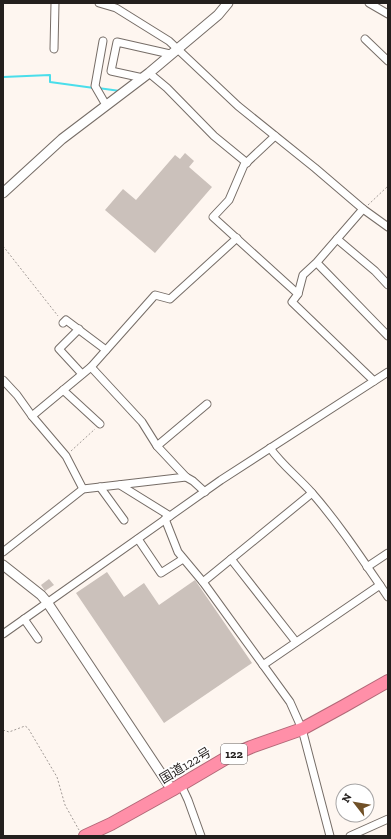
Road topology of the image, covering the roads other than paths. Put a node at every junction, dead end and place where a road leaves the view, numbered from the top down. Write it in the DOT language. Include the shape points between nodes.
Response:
graph roads {
  1 [pos="55,3"];
  2 [pos="99,3"];
  3 [pos="228,3"];
  4 [pos="370,3"];
  5 [pos="388,14"];
  6 [pos="365,39"];
  7 [pos="103,41"];
  8 [pos="54,49"];
  9 [pos="174,52"];
  10 [pos="388,61"];
  11 [pos="146,75"];
  12 [pos="106,105"];
  13 [pos="275,136"];
  14 [pos="247,163"];
  15 [pos="3,193"];
  16 [pos="363,209"];
  17 [pos="388,227"];
  18 [pos="237,238"];
  19 [pos="337,239"];
  20 [pos="316,263"];
  21 [pos="388,285"];
  22 [pos="298,294"];
  23 [pos="63,323"];
  24 [pos="79,329"];
  25 [pos="388,336"];
  26 [pos="106,350"];
  27 [pos="91,367"];
  28 [pos="388,372"];
  29 [pos="82,374"];
  30 [pos="3,380"];
  31 [pos="374,381"];
  32 [pos="63,390"];
  33 [pos="207,404"];
  34 [pos="32,416"];
  35 [pos="100,424"];
  36 [pos="157,446"];
  37 [pos="270,448"];
  38 [pos="186,477"];
  39 [pos="120,485"];
  40 [pos="100,488"];
  41 [pos="83,489"];
  42 [pos="205,492"];
  43 [pos="312,493"];
  44 [pos="167,518"];
  45 [pos="124,520"];
  46 [pos="138,539"];
  47 [pos="3,552"];
  48 [pos="388,553"];
  49 [pos="183,559"];
  50 [pos="231,559"];
  51 [pos="3,565"];
  52 [pos="367,567"];
  53 [pos="203,582"];
  54 [pos="380,585"];
  55 [pos="388,597"];
  56 [pos="47,602"];
  57 [pos="24,619"];
  58 [pos="3,634"];
  59 [pos="38,639"];
  60 [pos="296,642"];
  61 [pos="263,664"];
  62 [pos="388,681"];
  63 [pos="302,729"];
  64 [pos="177,787"];
  65 [pos="388,819"];
  66 [pos="81,833"];
  67 [pos="201,836"];
  68 [pos="330,836"];
  69 [pos="350,836"];
  1 -- 8 [label="street"];
  2 -- 9 [label="street" via="128,14 169,41"];
  3 -- 9 [label="street" via="218,15"];
  4 -- 5 [label="street"];
  6 -- 10 [label="street"];
  7 -- 12 [label="street" via="95,86"];
  9 -- 11 [label="street"];
  9 -- 11 [label="street" via="117,42 111,71"];
  9 -- 13 [label="street"];
  11 -- 12 [label="street"];
  11 -- 14 [label="street" via="167,88 214,136"];
  12 -- 15 [label="street" via="62,139"];
  13 -- 14 [label="street"];
  13 -- 16 [label="street"];
  14 -- 18 [label="street" via="229,200 213,217"];
  16 -- 17 [label="street"];
  16 -- 19 [label="street"];
  18 -- 22 [label="street"];
  18 -- 26 [label="street" via="170,299 155,296"];
  19 -- 20 [label="street"];
  19 -- 21 [label="street"];
  20 -- 22 [label="street" via="303,275"];
  20 -- 25 [label="street"];
  22 -- 31 [label="street" via="292,302"];
  23 -- 24 [label="street" via="66,320"];
  24 -- 26 [label="street"];
  24 -- 29 [label="street" via="59,349"];
  26 -- 27 [label="street"];
  27 -- 29 [label="street"];
  27 -- 36 [label="street" via="142,422"];
  28 -- 31 [label="street"];
  29 -- 32 [label="street"];
  30 -- 34 [label="street"];
  31 -- 37 [label="street"];
  32 -- 34 [label="street"];
  32 -- 35 [label="street"];
  33 -- 36 [label="street"];
  34 -- 41 [label="street" via="66,456"];
  36 -- 38 [label="street"];
  37 -- 42 [label="street"];
  37 -- 43 [label="street" via="278,460"];
  38 -- 39 [label="street"];
  38 -- 42 [label="street"];
  39 -- 40 [label="street"];
  39 -- 44 [label="street"];
  40 -- 41 [label="street"];
  40 -- 45 [label="street"];
  41 -- 47 [label="street"];
  42 -- 44 [label="street"];
  43 -- 50 [label="street"];
  43 -- 52 [label="street"];
  44 -- 46 [label="street"];
  44 -- 49 [label="street" via="178,552"];
  46 -- 49 [label="street" via="161,573"];
  46 -- 56 [label="street"];
  48 -- 52 [label="street"];
  49 -- 53 [label="street"];
  50 -- 53 [label="street"];
  50 -- 60 [label="street"];
  51 -- 56 [label="street"];
  52 -- 54 [label="street"];
  53 -- 61 [label="street"];
  54 -- 55 [label="street"];
  54 -- 60 [label="street"];
  56 -- 57 [label="street"];
  56 -- 64 [label="street"];
  57 -- 58 [label="street"];
  57 -- 59 [label="street"];
  60 -- 61 [label="street"];
  61 -- 63 [label="street" via="290,702"];
  62 -- 63 [label="highway, 国道122号 / 122"];
  63 -- 64 [label="highway, 国道122号 / 122" via="228,757"];
  63 -- 68 [label="street"];
  64 -- 66 [label="highway, 国道122号 / 122" via="111,824"];
  64 -- 67 [label="street" via="188,800"];
  65 -- 69 [label="street"];
}
